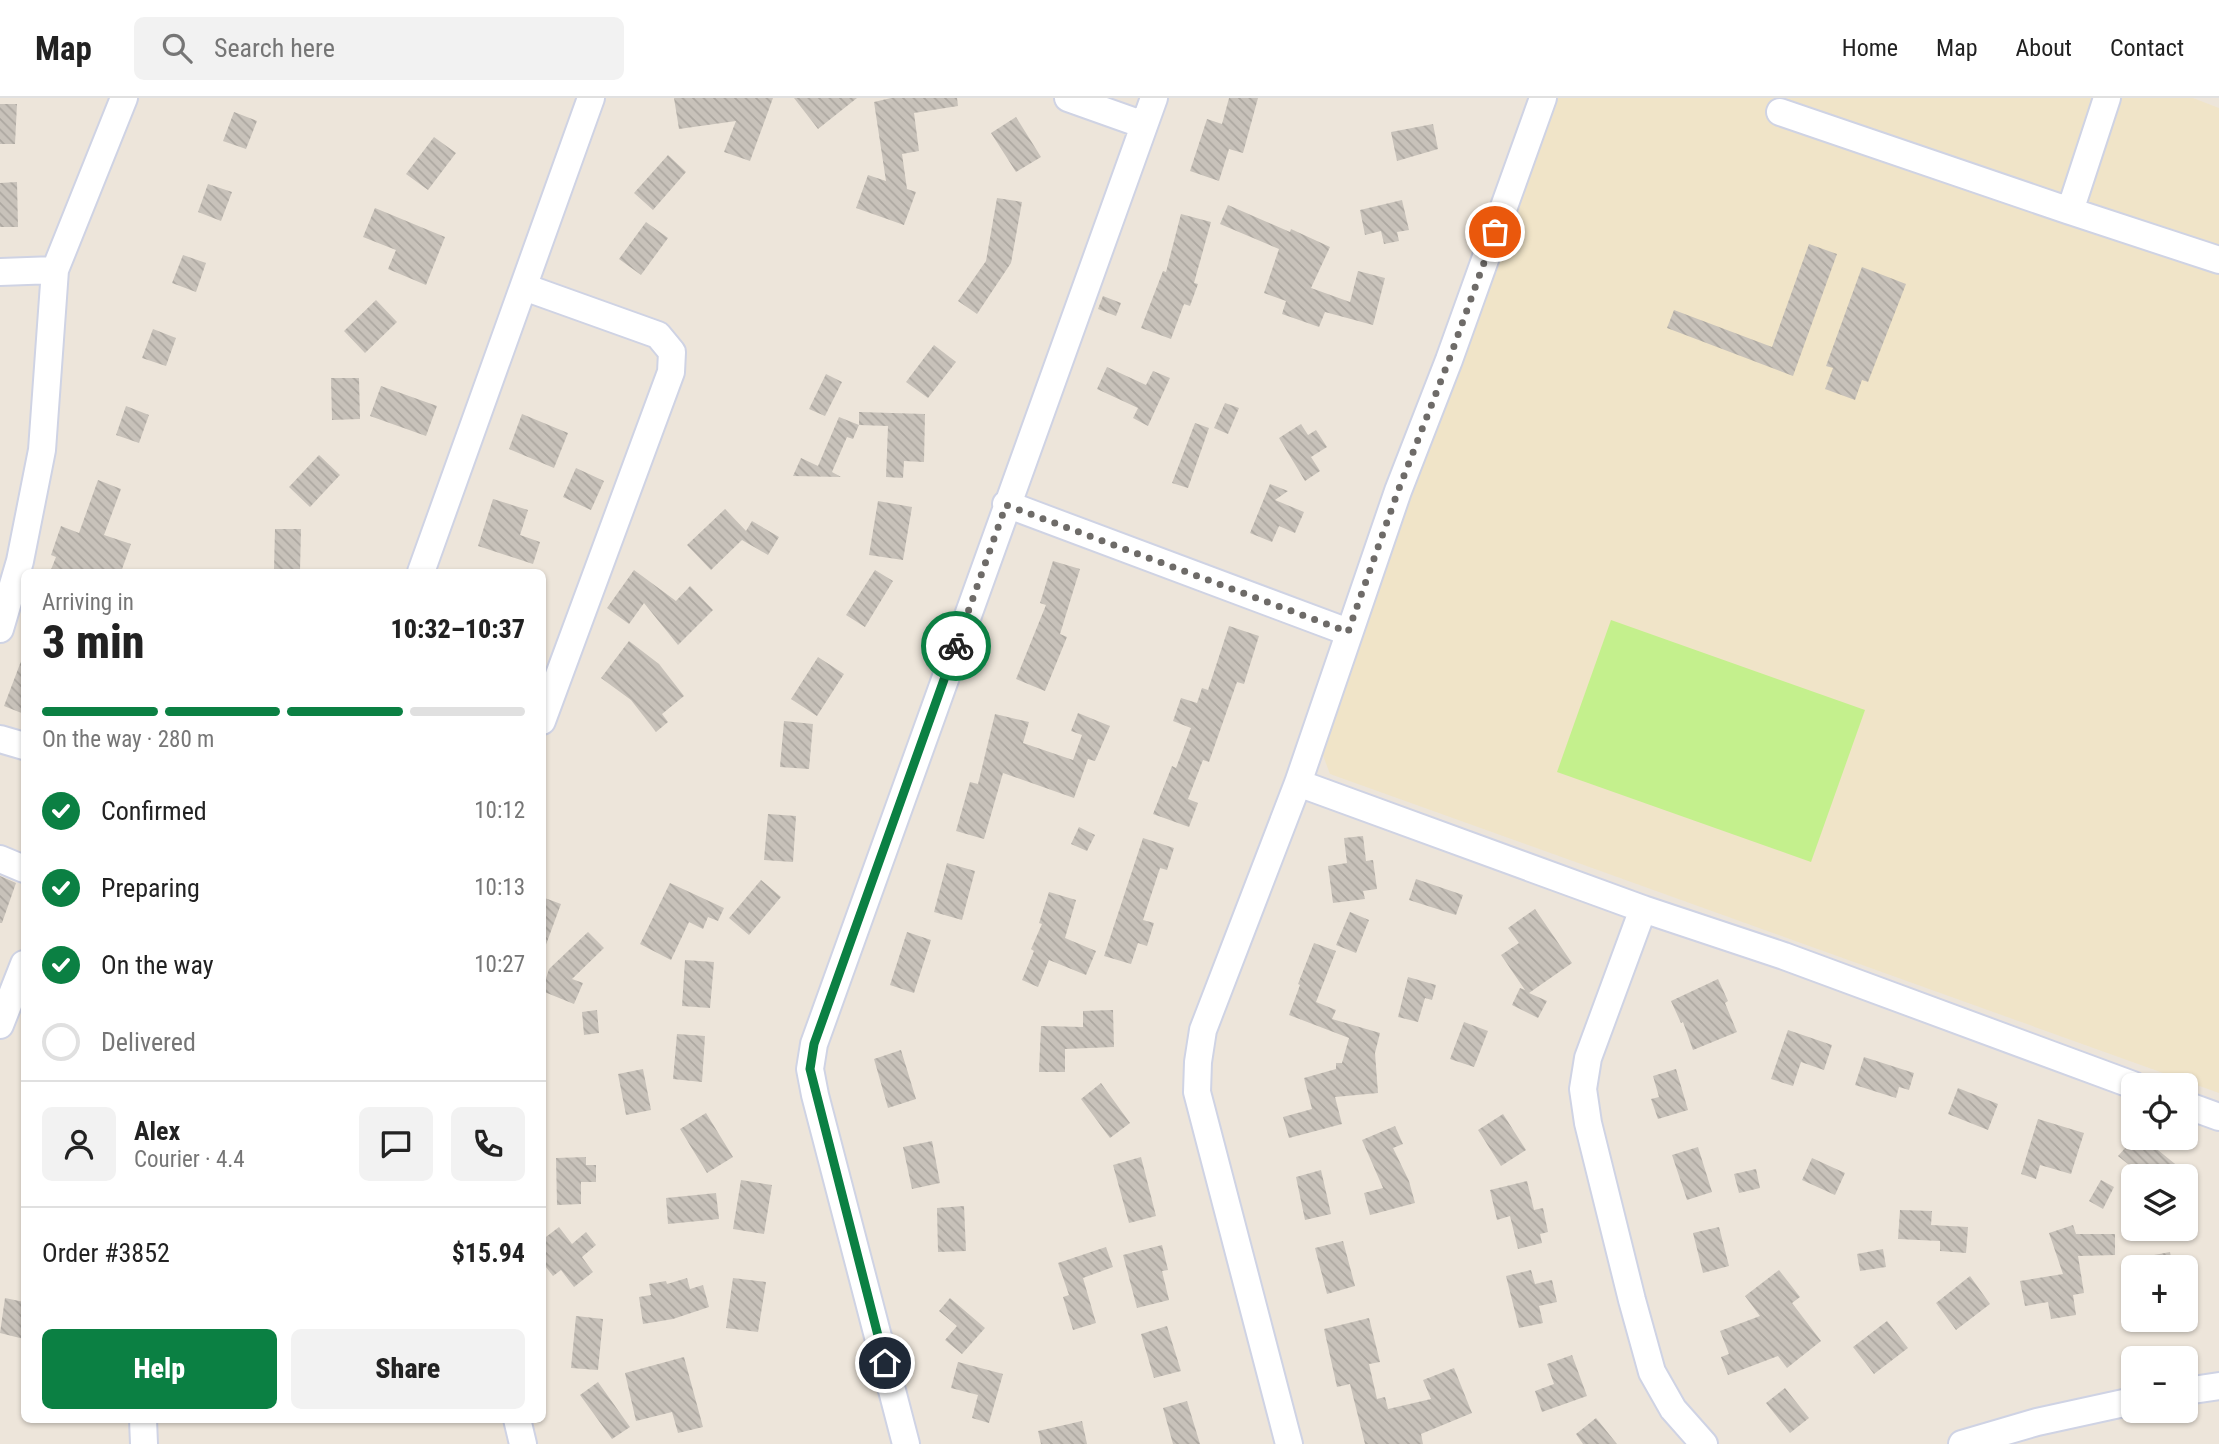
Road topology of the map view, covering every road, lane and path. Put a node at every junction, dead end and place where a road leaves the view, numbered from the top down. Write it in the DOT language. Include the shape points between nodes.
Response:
graph roads {
  1 [pos="124,98"];
  2 [pos="591,98"];
  3 [pos="1068,98"];
  4 [pos="1154,98"];
  5 [pos="1543,98"];
  6 [pos="2107,98"];
  7 [pos="1780,112"];
  8 [pos="1144,125"];
  9 [pos="2070,211"];
  10 [pos="2219,260"];
  11 [pos="55,270"];
  12 [pos="0,272"];
  13 [pos="523,287"];
  14 [pos="1006,505"];
  15 [pos="10,559"];
  16 [pos="422,569"];
  17 [pos="0,629"];
  18 [pos="1348,632"];
  19 [pos="546,710"];
  20 [pos="0,739"];
  21 [pos="21,745"];
  22 [pos="1298,783"];
  23 [pos="0,859"];
  24 [pos="21,868"];
  25 [pos="1643,909"];
  26 [pos="21,972"];
  27 [pos="0,1025"];
  28 [pos="2121,1081"];
  29 [pos="2198,1109"];
  30 [pos="2219,1117"];
  31 [pos="2219,1386"];
  32 [pos="2198,1389"];
  33 [pos="2121,1404"];
  34 [pos="143,1423"];
  35 [pos="518,1423"];
  36 [pos="144,1444"];
  37 [pos="523,1444"];
  38 [pos="906,1444"];
  39 [pos="1289,1444"];
  40 [pos="1704,1444"];
  41 [pos="1962,1444"];
  1 -- 11 [label="street"];
  2 -- 13 [label="street"];
  3 -- 8 [label="street"];
  4 -- 8 [label="street"];
  5 -- 18 [label="street"];
  6 -- 9 [label="street"];
  7 -- 9 [label="street"];
  8 -- 14 [label="street"];
  9 -- 10 [label="street"];
  11 -- 12 [label="street"];
  11 -- 15 [label="street" via="42,450"];
  13 -- 16 [label="street"];
  13 -- 19 [label="street" via="658,335 672,352 671,372"];
  14 -- 18 [label="street"];
  14 -- 38 [label="street" via="819,1031 810,1069"];
  15 -- 17 [label="street"];
  18 -- 22 [label="street"];
  20 -- 21 [label="street"];
  22 -- 25 [label="street"];
  22 -- 39 [label="street" via="1203,1030 1197,1092"];
  23 -- 24 [label="street"];
  25 -- 28 [label="street"];
  25 -- 40 [label="street" via="1588,1058 1583,1089 1652,1372 1673,1409"];
  26 -- 27 [label="street"];
  29 -- 30 [label="street"];
  31 -- 32 [label="street"];
  33 -- 41 [label="street"];
  34 -- 36 [label="street"];
  35 -- 37 [label="street"];
}
